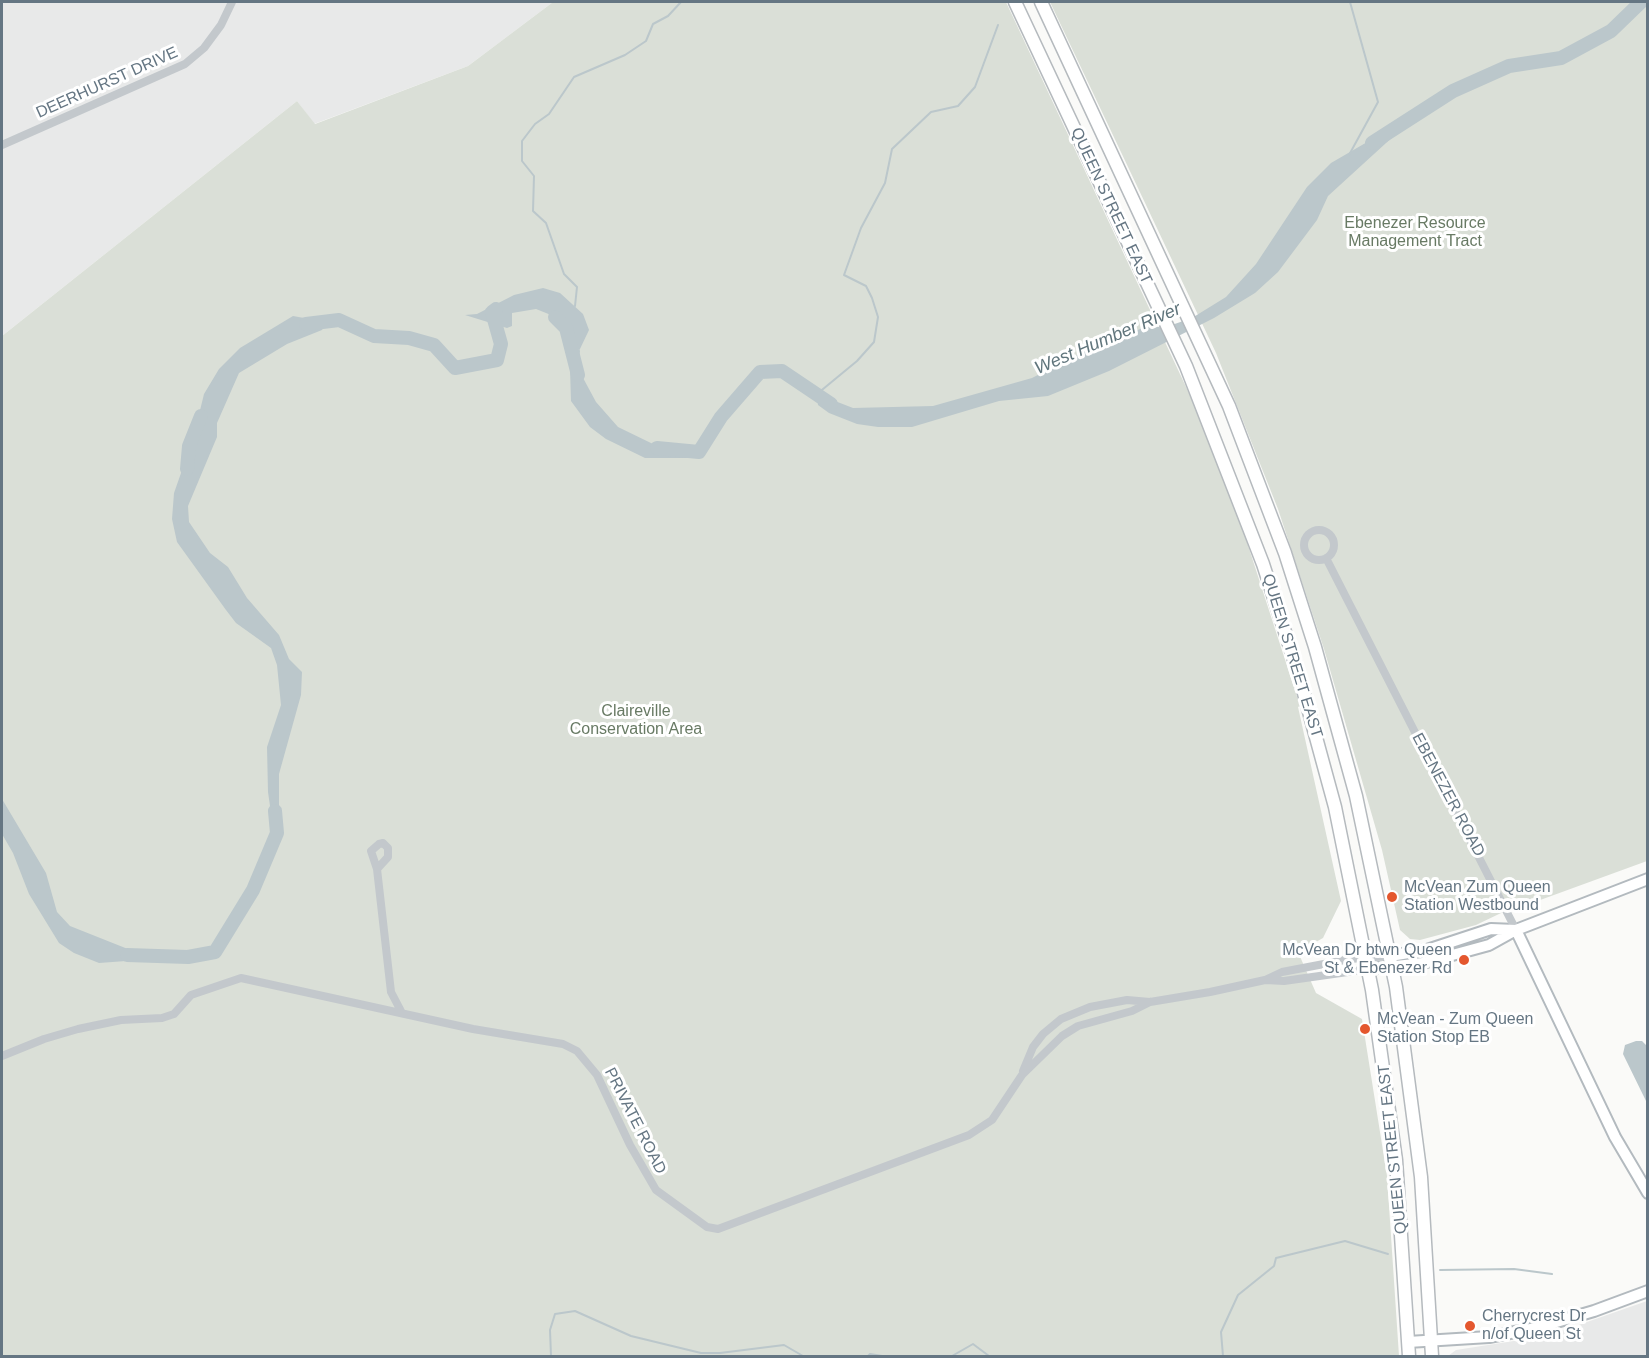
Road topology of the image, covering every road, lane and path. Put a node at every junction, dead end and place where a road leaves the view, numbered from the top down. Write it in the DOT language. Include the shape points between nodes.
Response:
graph roads {
  1 [pos="232,2"];
  2 [pos="1014,2"];
  3 [pos="1041,2"];
  4 [pos="2,145"];
  5 [pos="1326,558"];
  6 [pos="377,869"];
  7 [pos="1647,879"];
  8 [pos="1516,930"];
  9 [pos="1392,961"];
  10 [pos="1368,963"];
  11 [pos="1150,1002"];
  12 [pos="402,1013"];
  13 [pos="2,1056"];
  14 [pos="1022,1075"];
  15 [pos="1647,1194"];
  16 [pos="1647,1292"];
  17 [pos="1408,1342"];
  18 [pos="1431,1342"];
  19 [pos="1409,1356"];
  20 [pos="1432,1356"];
  1 -- 4 [label="street, DEERHURST DRIVE" via="204,48 185,64"];
  2 -- 10 [label="main road, QUEEN STREET EAST" via="1186,366 1233,481 1290,644 1335,807"];
  3 -- 9 [label="main road, QUEEN STREET EAST" via="1174,283 1265,498 1315,647 1356,796"];
  5 -- 8 [label="street, EBENEZER ROAD"];
  6 -- 12 [label="street" via="391,992"];
  7 -- 8 [label="main road"];
  8 -- 9 [label="main road" via="1497,942 1459,955"];
  8 -- 15 [label="main road, EBENEZER ROAD" via="1615,1137"];
  9 -- 10 [label="main road"];
  9 -- 18 [label="main road, QUEEN STREET EAST" via="1421,1177"];
  10 -- 11 [label="street" via="1282,972 1265,980"];
  10 -- 17 [label="main road, QUEEN STREET EAST" via="1396,1160"];
  11 -- 14 [label="street" via="1078,1026 1048,1048"];
  11 -- 14 [label="street" via="1127,1000 1090,1007 1061,1019 1033,1047"];
  12 -- 13 [label="street, PRIVATE ROAD" via="242,978 191,995 174,1014 162,1018 121,1020 78,1029"];
  12 -- 14 [label="street, PRIVATE ROAD" via="563,1044 577,1051 597,1075 634,1155 656,1190 707,1227 718,1229 969,1136 992,1120"];
  16 -- 18 [label="main road" via="1536,1328"];
  17 -- 18 [label="main road"];
  17 -- 19 [label="main road, QUEEN STREET EAST"];
  18 -- 20 [label="main road, QUEEN STREET EAST"];
}
